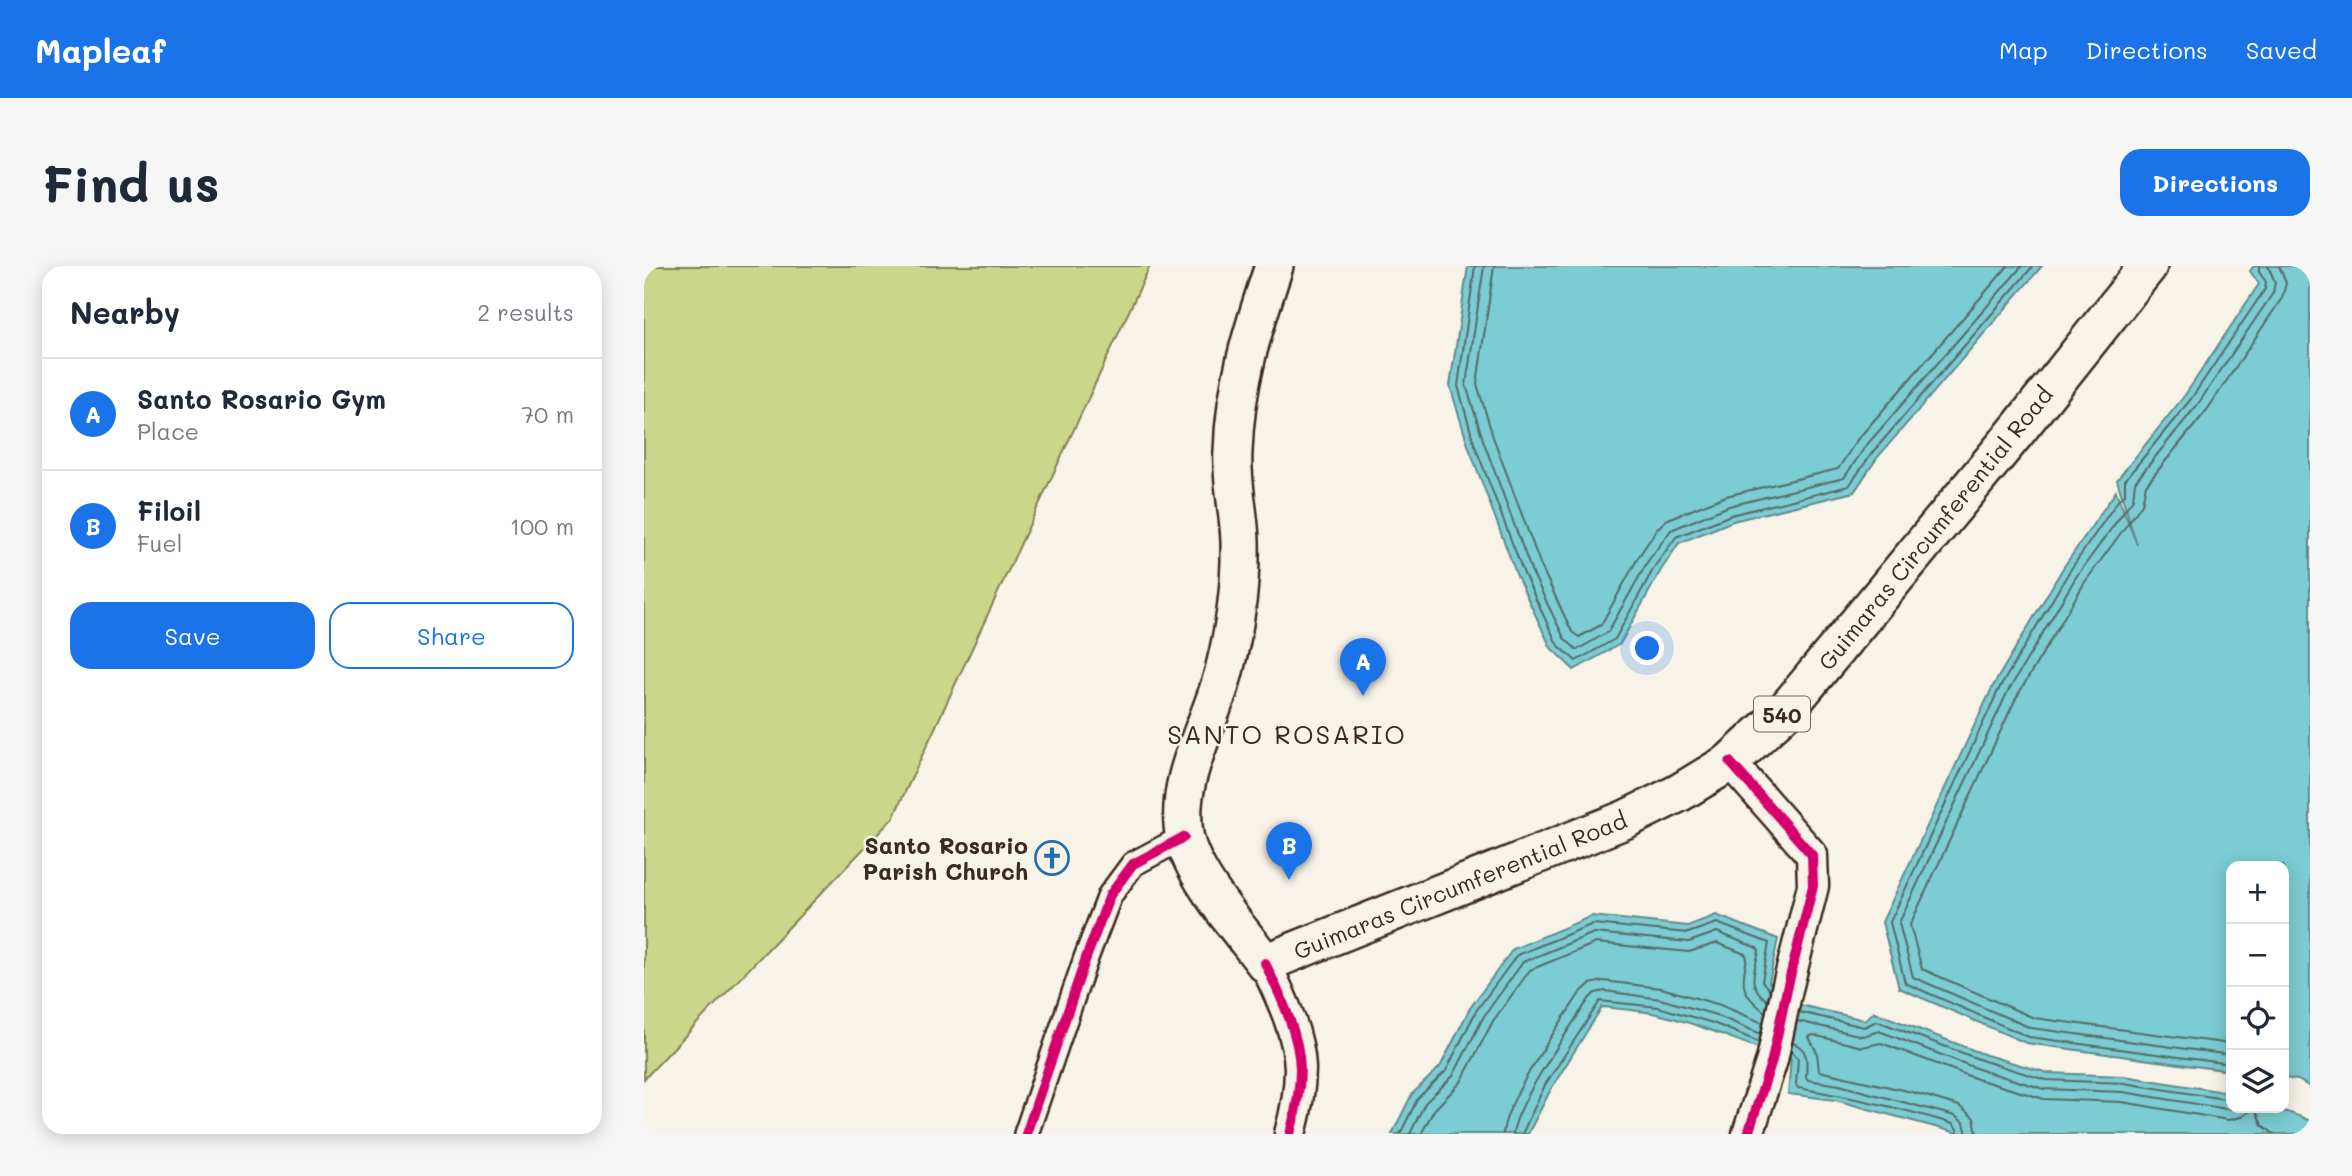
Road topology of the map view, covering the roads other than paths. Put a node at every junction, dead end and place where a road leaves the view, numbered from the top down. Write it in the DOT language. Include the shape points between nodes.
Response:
graph roads {
  1 [pos="1274,266"];
  2 [pos="2147,266"];
  3 [pos="1730,762"];
  4 [pos="1184,836"];
  5 [pos="1265,964"];
  6 [pos="1026,1134"];
  7 [pos="1290,1134"];
  8 [pos="1748,1134"];
  1 -- 4 [label="main road, Guimaras Circumferential Road" via="1239,384 1232,454 1240,542 1234,626 1225,670 1184,786"];
  2 -- 3 [label="main road, Guimaras Circumferential Road / 540" via="1785,711"];
  3 -- 5 [label="main road, Guimaras Circumferential Road / 540" via="1624,820"];
  3 -- 8 [label="street" via="1812,855 1813,886 1772,1060"];
  4 -- 5 [label="main road, Guimaras Circumferential Road" via="1199,874"];
  4 -- 6 [label="street" via="1133,864 1110,895"];
  5 -- 7 [label="street" via="1300,1066 1298,1104"];
}
